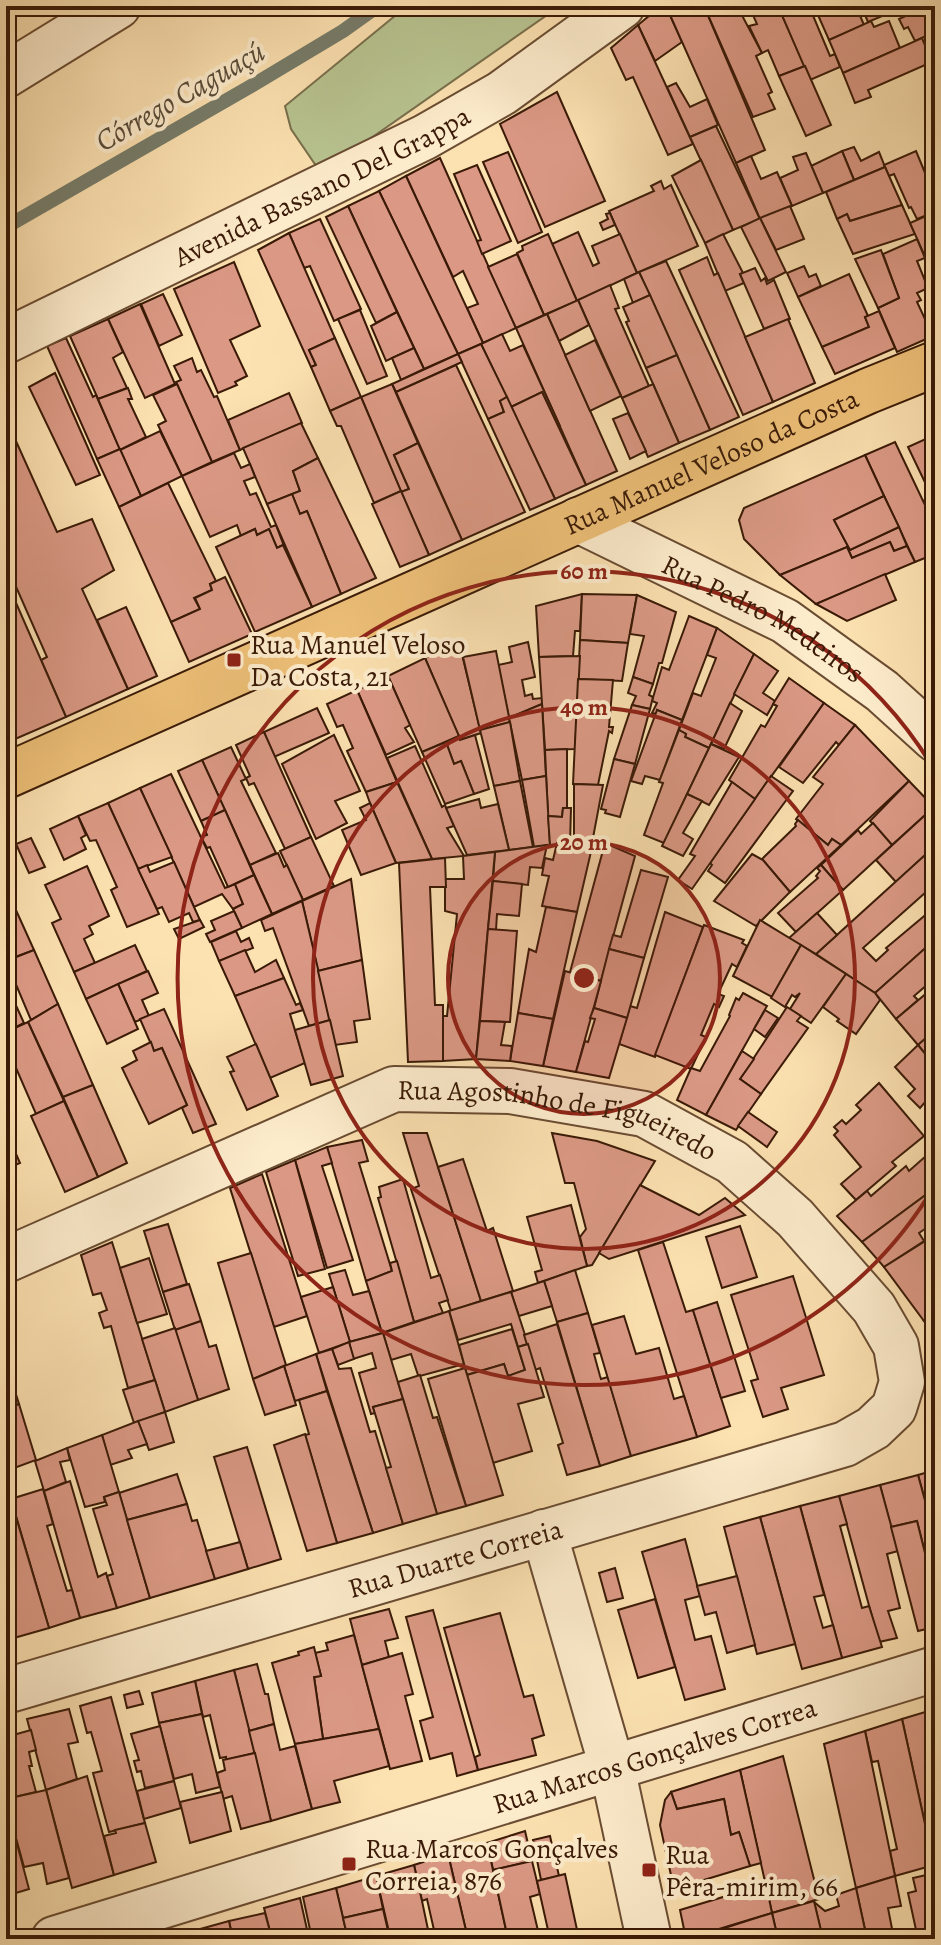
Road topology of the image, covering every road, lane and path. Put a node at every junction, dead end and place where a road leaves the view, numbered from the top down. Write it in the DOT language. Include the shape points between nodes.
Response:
graph roads {
  1 [pos="118,6"];
  2 [pos="622,6"];
  3 [pos="6,75"];
  4 [pos="6,341"];
  5 [pos="935,364"];
  6 [pos="578,520"];
  7 [pos="935,739"];
  8 [pos="6,776"];
  9 [pos="6,1260"];
  10 [pos="894,1408"];
  11 [pos="544,1532"];
  12 [pos="935,1669"];
  13 [pos="6,1691"];
  14 [pos="612,1767"];
  15 [pos="54,1939"];
  16 [pos="649,1939"];
  1 -- 3 [label="street"];
  2 -- 4 [label="street, Avenida Bassano Del Grappa" via="502,93 425,137"];
  5 -- 6 [label="main road, Rua Manuel Veloso da Costa"];
  6 -- 7 [label="street, Rua Pedro Medeiros" via="785,621 882,691"];
  6 -- 8 [label="main road, Rua Manuel Veloso da Costa"];
  9 -- 10 [label="street, Rua Agostinho de Figueiredo" via="394,1089 510,1091 644,1114 732,1162 795,1218 874,1308 896,1346 902,1382"];
  10 -- 11 [label="street, Rua Duarte Correia" via="845,1444"];
  11 -- 13 [label="street, Rua Duarte Correia"];
  11 -- 14 [label="street"];
  12 -- 14 [label="street, Rua Marcos Gonçalves Correa"];
  14 -- 15 [label="street, Rua Marcos Gonçalves Correa"];
  14 -- 16 [label="street"];
}
